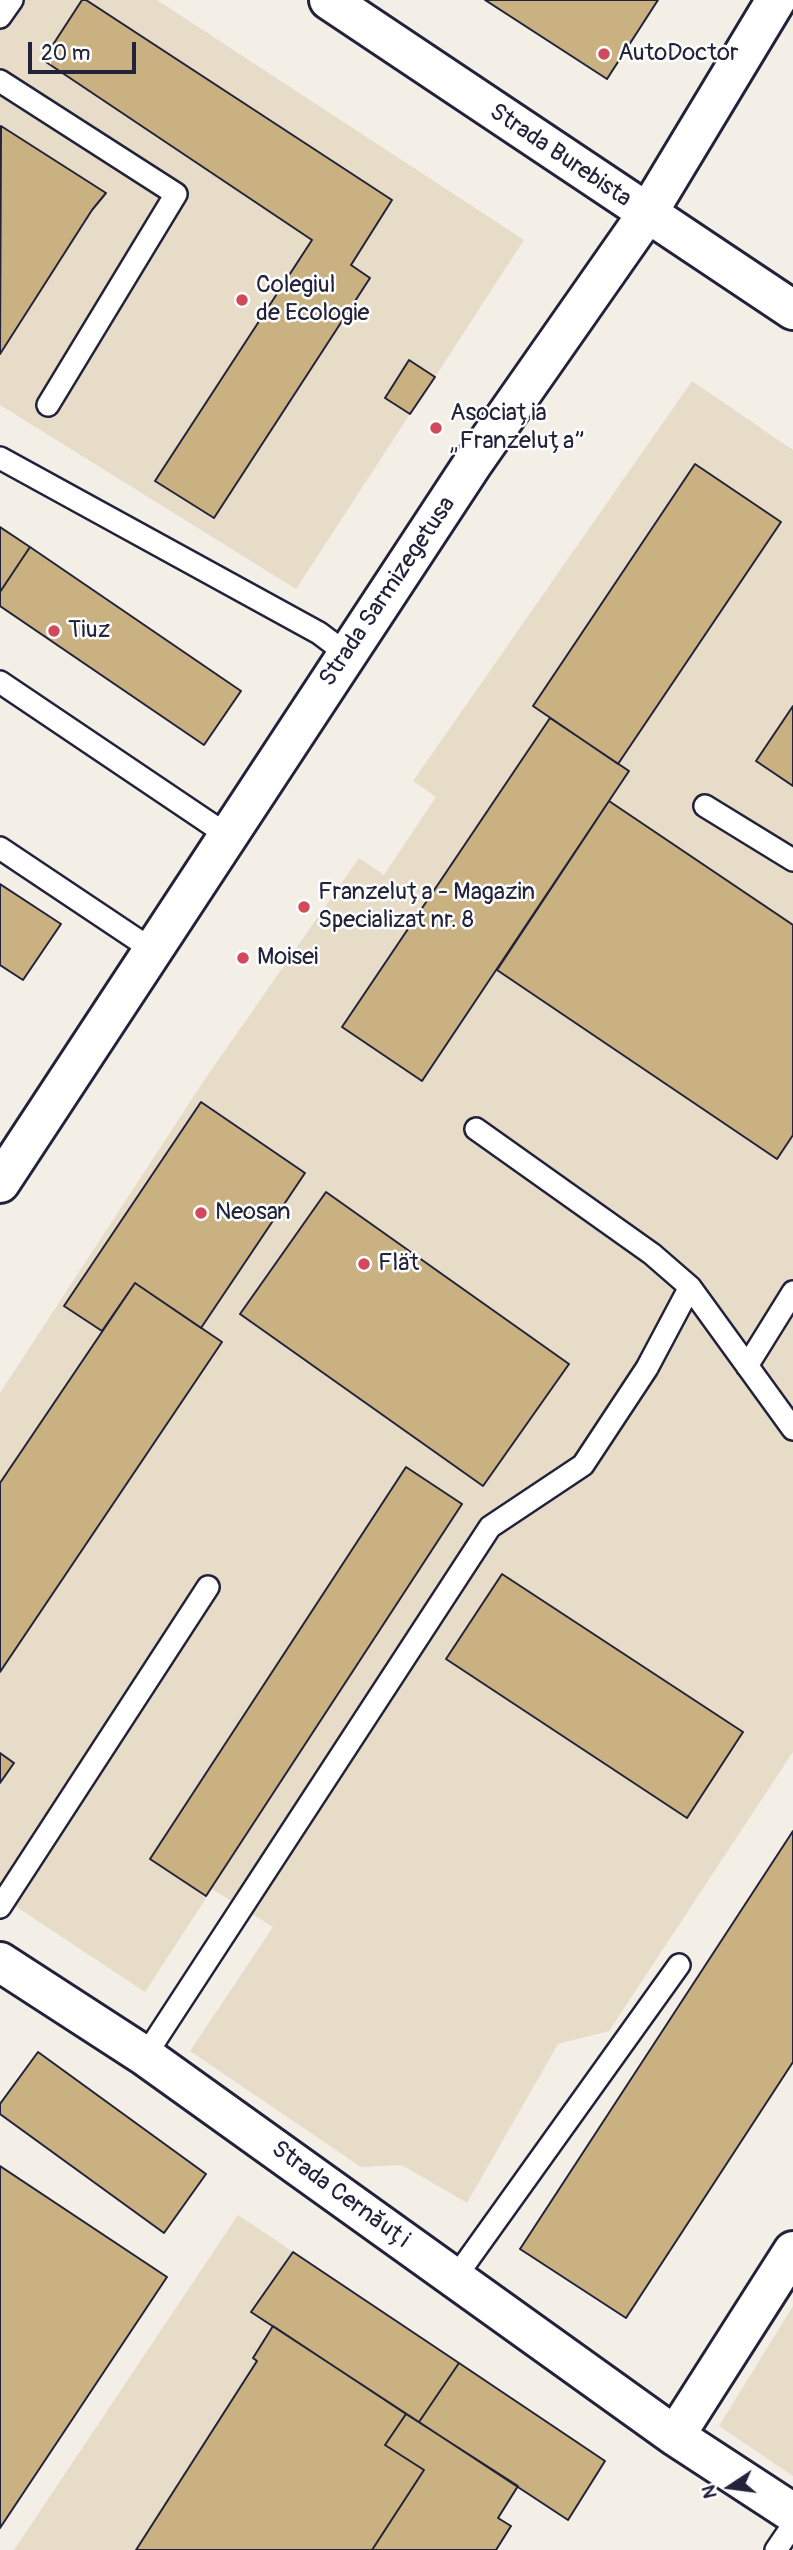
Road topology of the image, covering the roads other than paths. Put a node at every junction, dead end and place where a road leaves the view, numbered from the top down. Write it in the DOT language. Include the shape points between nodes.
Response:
graph roads {
  1 [pos="12,0"];
  2 [pos="329,0"];
  3 [pos="776,0"];
  4 [pos="0,17"];
  5 [pos="0,81"];
  6 [pos="647,214"];
  7 [pos="793,310"];
  8 [pos="48,405"];
  9 [pos="0,458"];
  10 [pos="346,654"];
  11 [pos="0,681"];
  12 [pos="705,806"];
  13 [pos="227,835"];
  14 [pos="0,848"];
  15 [pos="793,860"];
  16 [pos="154,951"];
  17 [pos="476,1129"];
  18 [pos="5,1165"];
  19 [pos="690,1287"];
  20 [pos="793,1292"];
  21 [pos="747,1366"];
  22 [pos="793,1429"];
  23 [pos="208,1587"];
  24 [pos="0,1907"];
  25 [pos="0,1962"];
  26 [pos="679,1965"];
  27 [pos="145,2056"];
  28 [pos="793,2251"];
  29 [pos="455,2278"];
  30 [pos="675,2436"];
  31 [pos="793,2513"];
  32 [pos="793,2525"];
  33 [pos="776,2550"];
  1 -- 4 [label="lane"];
  2 -- 6 [label="main road, Strada Burebista"];
  3 -- 6 [label="main road, Strada Sarmizegetusa"];
  5 -- 8 [label="lane" via="176,194"];
  6 -- 7 [label="main road, Strada Burebista"];
  6 -- 10 [label="main road, Strada Sarmizegetusa"];
  9 -- 10 [label="lane" via="319,633"];
  10 -- 13 [label="main road, Strada Sarmizegetusa"];
  11 -- 13 [label="lane"];
  12 -- 15 [label="lane"];
  13 -- 16 [label="main road, Strada Sarmizegetusa"];
  14 -- 16 [label="lane"];
  16 -- 18 [label="main road, Strada Sarmizegetusa"];
  17 -- 19 [label="lane" via="652,1254"];
  19 -- 21 [label="lane"];
  19 -- 27 [label="lane" via="647,1368 583,1465 490,1527"];
  20 -- 21 [label="lane"];
  21 -- 22 [label="lane"];
  23 -- 24 [label="lane"];
  25 -- 27 [label="main road, Strada Cernăuți"];
  26 -- 29 [label="lane"];
  27 -- 29 [label="main road, Strada Cernăuți"];
  28 -- 30 [label="main road"];
  29 -- 30 [label="main road, Strada Cernăuți"];
  30 -- 31 [label="main road, Strada Cernăuți"];
  32 -- 33 [label="lane"];
}
